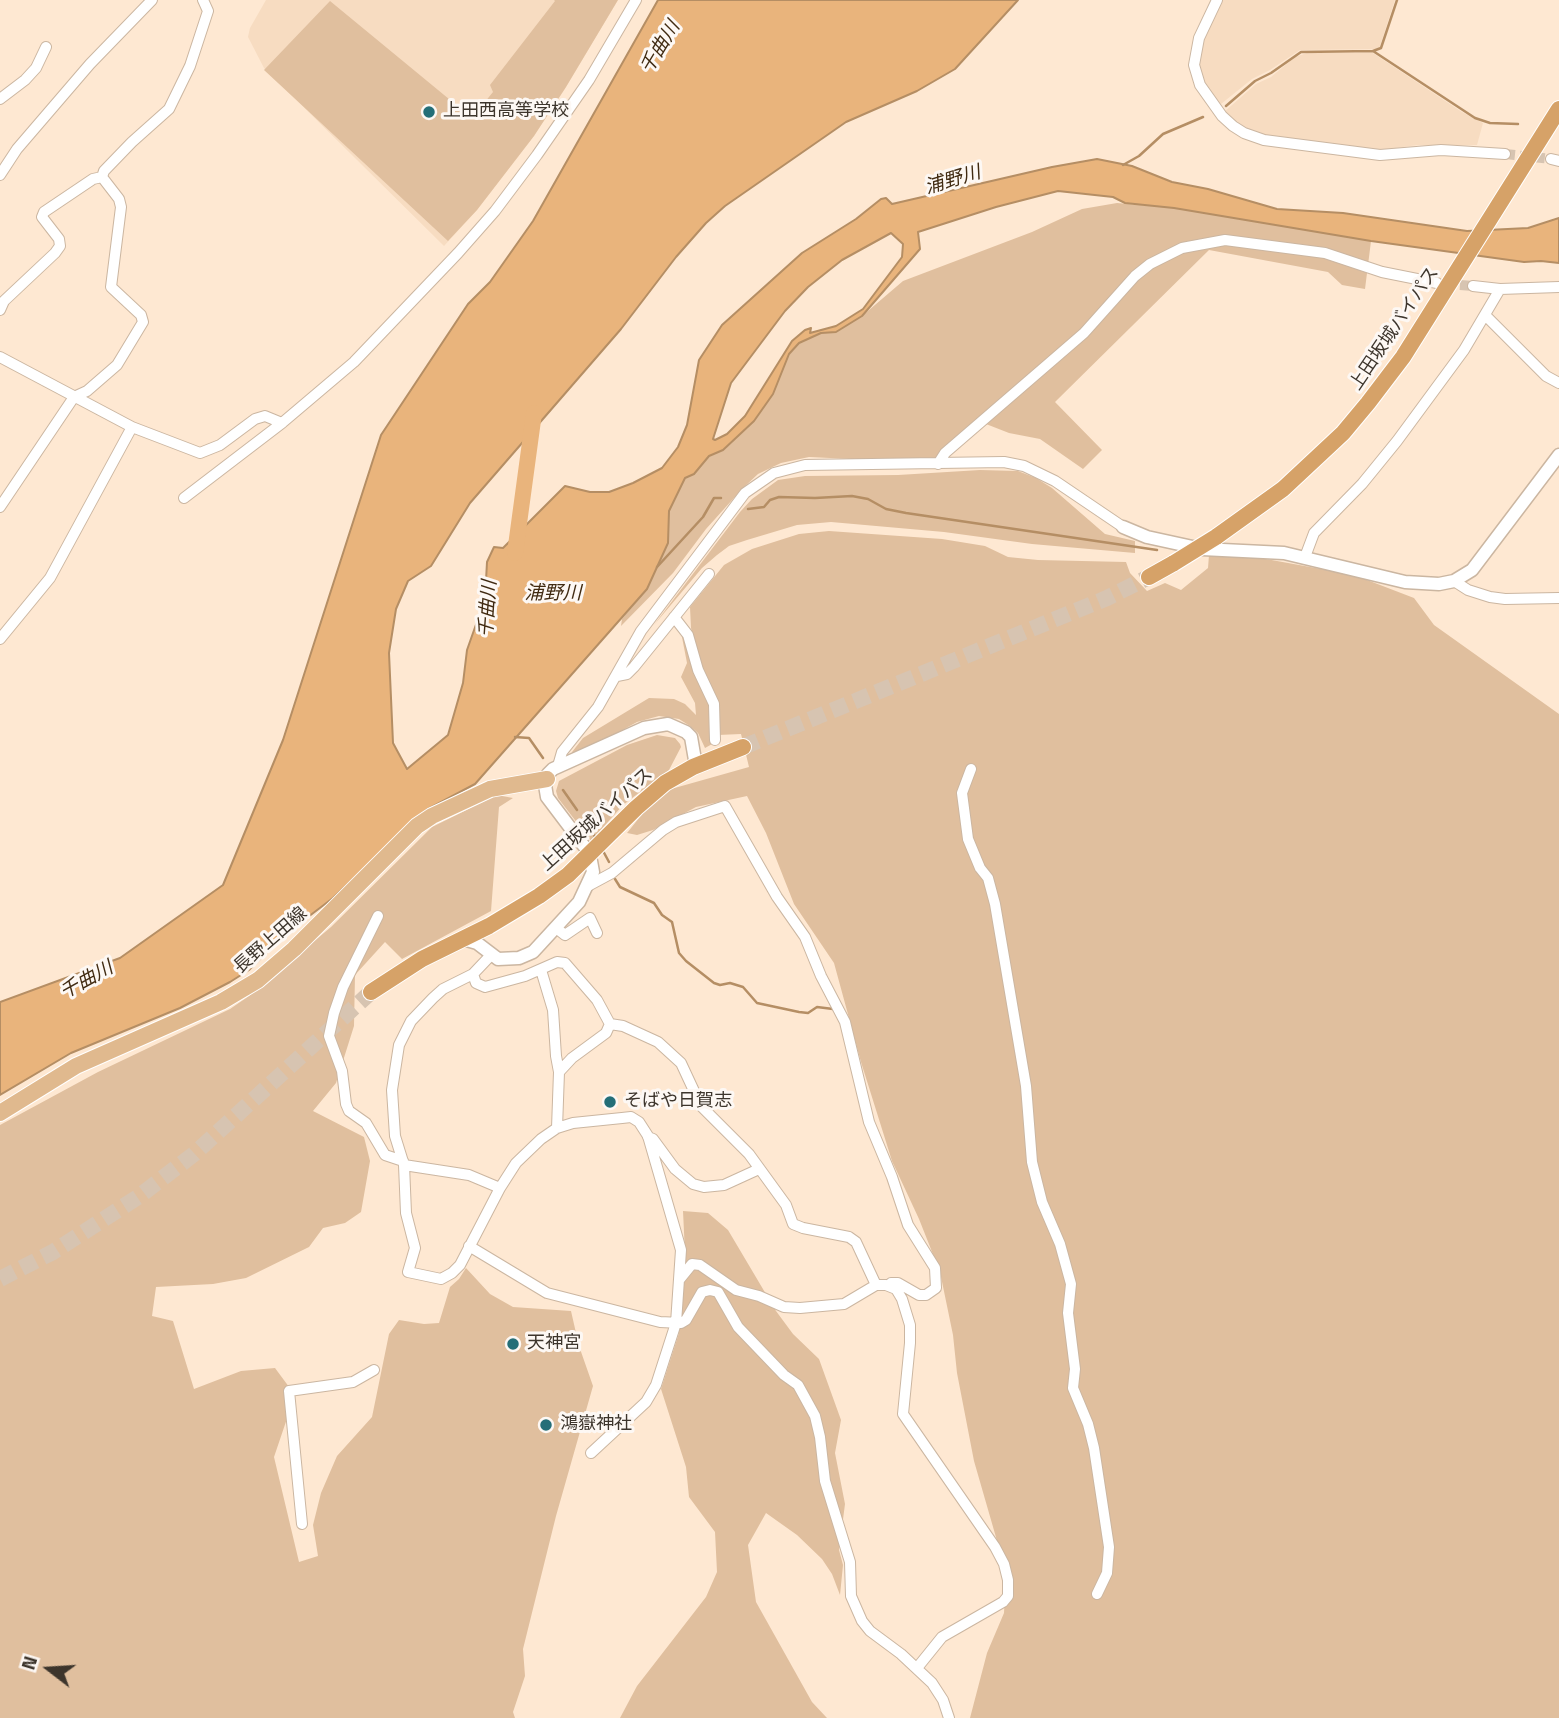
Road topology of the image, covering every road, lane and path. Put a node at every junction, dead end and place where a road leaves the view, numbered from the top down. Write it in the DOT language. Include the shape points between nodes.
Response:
graph roads {
  1 [pos="152,0"];
  2 [pos="203,0"];
  3 [pos="636,0"];
  4 [pos="1217,0"];
  5 [pos="46,47"];
  6 [pos="0,99"];
  7 [pos="1559,109"];
  8 [pos="1505,154"];
  9 [pos="0,175"];
  10 [pos="102,177"];
  11 [pos="1437,283"];
  12 [pos="1473,286"];
  13 [pos="1559,287"];
  14 [pos="1500,289"];
  15 [pos="0,310"];
  16 [pos="1486,316"];
  17 [pos="0,357"];
  18 [pos="1559,383"];
  19 [pos="74,397"];
  20 [pos="282,423"];
  21 [pos="132,427"];
  22 [pos="1559,455"];
  23 [pos="938,464"];
  24 [pos="184,498"];
  25 [pos="0,507"];
  26 [pos="1123,527"];
  27 [pos="1305,557"];
  28 [pos="709,574"];
  29 [pos="1149,577"];
  30 [pos="1454,581"];
  31 [pos="1559,598"];
  32 [pos="674,617"];
  33 [pos="0,639"];
  34 [pos="617,676"];
  35 [pos="715,740"];
  36 [pos="693,744"];
  37 [pos="743,747"];
  38 [pos="716,757"];
  39 [pos="558,766"];
  40 [pos="693,766"];
  41 [pos="971,769"];
  42 [pos="547,779"];
  43 [pos="584,846"];
  44 [pos="590,861"];
  45 [pos="586,887"];
  46 [pos="378,916"];
  47 [pos="489,926"];
  48 [pos="556,928"];
  49 [pos="597,933"];
  50 [pos="463,939"];
  51 [pos="492,954"];
  52 [pos="541,970"];
  53 [pos="473,974"];
  54 [pos="371,992"];
  55 [pos="610,1024"];
  56 [pos="559,1072"];
  57 [pos="0,1113"];
  58 [pos="557,1128"];
  59 [pos="648,1136"];
  60 [pos="403,1163"];
  61 [pos="759,1169"];
  62 [pos="500,1188"];
  63 [pos="468,1246"];
  64 [pos="679,1280"];
  65 [pos="881,1285"];
  66 [pos="676,1323"];
  67 [pos="374,1370"];
  68 [pos="591,1453"];
  69 [pos="302,1524"];
  70 [pos="1097,1594"];
  71 [pos="917,1668"];
  72 [pos="949,1718"];
  1 -- 9 [label="street" via="90,64"];
  2 -- 10 [label="street" via="208,12 169,109"];
  3 -- 20 [label="street" via="565,116 495,211 354,362"];
  4 -- 8 [label="street" via="1199,38 1194,65 1200,85 1233,127 1265,140 1380,155 1441,150"];
  5 -- 6 [label="street" via="36,68"];
  7 -- 29 [label="highway, 上田坂城バイパス, bridge" via="1404,357 1343,433 1283,489"];
  10 -- 15 [label="street" via="44,212 42,217 60,246"];
  10 -- 19 [label="street" via="121,207 111,287 143,322 117,365"];
  11 -- 23 [label="street" via="1312,251 1225,240 1182,248 1135,276 1084,333 955,444"];
  12 -- 14 [label="street"];
  13 -- 14 [label="street"];
  14 -- 16 [label="street"];
  16 -- 18 [label="street" via="1546,376"];
  16 -- 27 [label="street" via="1397,441 1314,533"];
  17 -- 19 [label="street"];
  19 -- 21 [label="street"];
  19 -- 25 [label="street"];
  20 -- 21 [label="street" via="265,416 255,419 220,445 200,453"];
  20 -- 24 [label="street"];
  21 -- 33 [label="street" via="50,578"];
  22 -- 30 [label="street" via="1485,554"];
  23 -- 26 [label="street" via="987,461 1024,466"];
  23 -- 34 [label="street" via="805,465 758,482 733,507 641,631"];
  26 -- 27 [label="street" via="1202,549"];
  27 -- 30 [label="street" via="1405,582"];
  28 -- 32 [label="street"];
  30 -- 31 [label="street" via="1490,597"];
  32 -- 34 [label="street" via="634,667"];
  32 -- 35 [label="street" via="688,635 714,704"];
  34 -- 39 [label="street" via="562,752"];
  36 -- 38 [label="street"];
  36 -- 39 [label="street" via="678,727 658,724"];
  36 -- 40 [label="street"];
  37 -- 38 [label="highway, 上田坂城バイパス"];
  38 -- 40 [label="highway, 上田坂城バイパス"];
  39 -- 42 [label="street"];
  40 -- 47 [label="highway, 上田坂城バイパス" via="655,791 568,875"];
  41 -- 70 [label="street" via="962,793 968,838 995,904 1026,1087 1032,1162 1071,1284 1068,1313 1073,1388 1094,1448 1109,1547 1107,1573"];
  42 -- 43 [label="street" via="545,792 550,804"];
  42 -- 57 [label="main road, 長野上田線" via="491,789 432,816 258,980 221,1002 76,1066"];
  44 -- 45 [label="street" via="593,872"];
  45 -- 48 [label="street"];
  45 -- 65 [label="street" via="612,873 676,822 725,806 802,931 845,1022 869,1122 908,1226 935,1268 936,1288 926,1295 898,1283"];
  46 -- 60 [label="street" via="343,987 329,1036 342,1071 349,1111 366,1123 385,1155"];
  47 -- 50 [label="highway, 上田坂城バイパス"];
  47 -- 51 [label="street" via="485,943"];
  48 -- 49 [label="street" via="565,934 590,918"];
  48 -- 51 [label="street" via="533,952 519,958 498,959"];
  50 -- 51 [label="street"];
  50 -- 54 [label="highway, 上田坂城バイパス" via="422,958"];
  51 -- 53 [label="street"];
  52 -- 53 [label="street" via="485,987 476,983"];
  52 -- 55 [label="street" via="565,963 597,1000"];
  52 -- 56 [label="street" via="553,1010"];
  53 -- 60 [label="street" via="443,989 402,1035 392,1090 395,1136"];
  55 -- 56 [label="street" via="606,1033"];
  55 -- 61 [label="street" via="658,1042 681,1063 701,1106 744,1147"];
  56 -- 58 [label="street"];
  58 -- 59 [label="street" via="631,1117"];
  58 -- 62 [label="street" via="516,1163"];
  59 -- 61 [label="street" via="693,1184 724,1185"];
  59 -- 64 [label="street" via="681,1250"];
  60 -- 62 [label="street" via="469,1175"];
  60 -- 63 [label="street" via="415,1248 408,1272 441,1279 460,1265"];
  61 -- 65 [label="street" via="796,1227 849,1237"];
  62 -- 63 [label="street"];
  63 -- 66 [label="street" via="547,1293"];
  64 -- 65 [label="street" via="692,1265 700,1265 736,1290 792,1308 844,1304"];
  64 -- 66 [label="street"];
  65 -- 71 [label="street" via="896,1289 909,1325 903,1414 995,1546 1008,1580 1008,1596 1003,1602 942,1637"];
  66 -- 68 [label="street" via="646,1402"];
  66 -- 71 [label="street" via="686,1320 702,1292 718,1292 738,1327 798,1385 818,1425 825,1481 850,1562 856,1608 870,1631"];
  67 -- 69 [label="street" via="353,1382 289,1391"];
  71 -- 72 [label="street" via="938,1691"];
}
